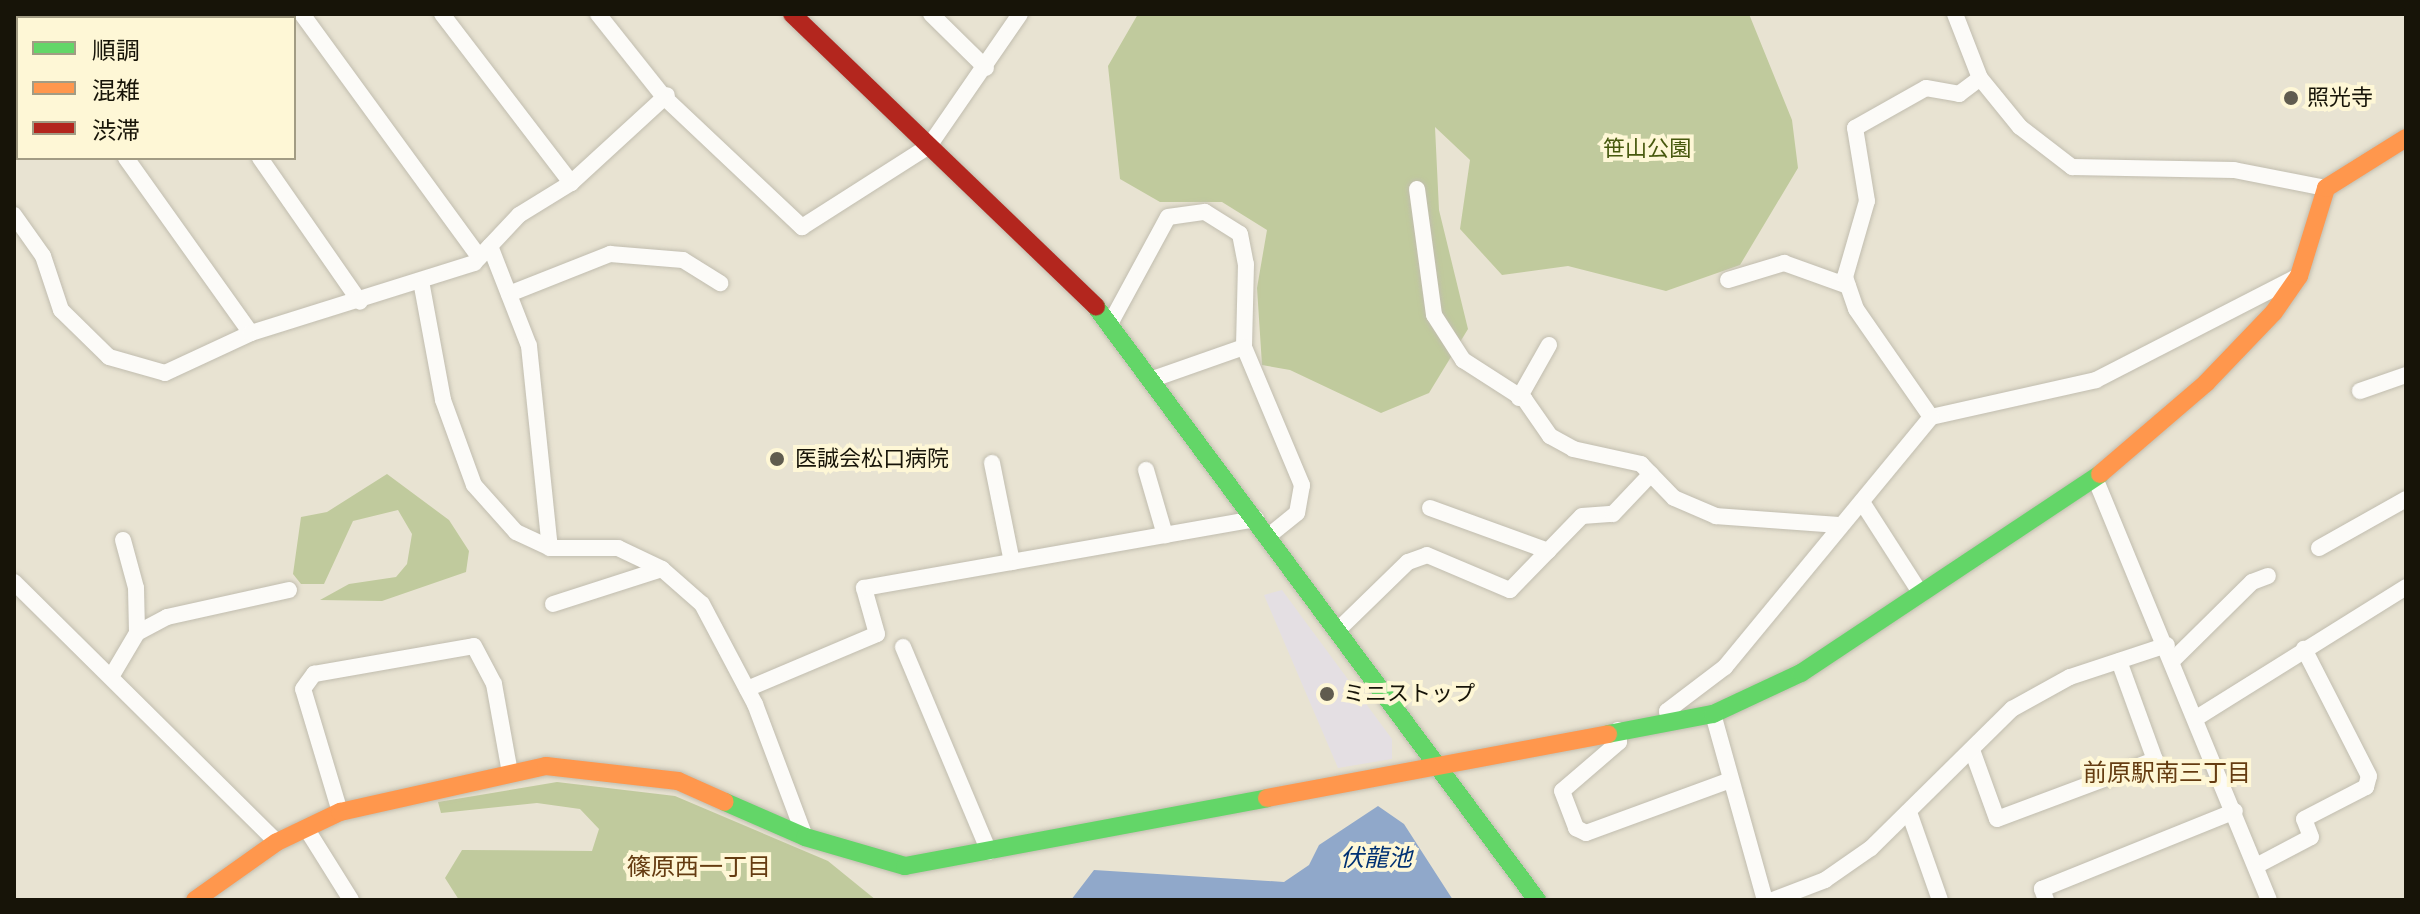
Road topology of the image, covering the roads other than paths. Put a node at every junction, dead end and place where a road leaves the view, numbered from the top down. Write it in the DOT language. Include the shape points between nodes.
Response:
graph roads {
  1 [pos="302,14"];
  2 [pos="442,14"];
  3 [pos="598,14"];
  4 [pos="792,14"];
  5 [pos="931,14"];
  6 [pos="1020,14"];
  7 [pos="1955,14"];
  8 [pos="986,68"];
  9 [pos="1980,78"];
  10 [pos="666,96"];
  11 [pos="2406,138"];
  12 [pos="929,146"];
  13 [pos="127,160"];
  14 [pos="261,160"];
  15 [pos="571,183"];
  16 [pos="2326,188"];
  17 [pos="1417,189"];
  18 [pos="14,215"];
  19 [pos="485,251"];
  20 [pos="2299,276"];
  21 [pos="1728,280"];
  22 [pos="421,281"];
  23 [pos="720,283"];
  24 [pos="1848,286"];
  25 [pos="509,294"];
  26 [pos="360,302"];
  27 [pos="1111,322"];
  28 [pos="251,333"];
  29 [pos="1549,345"];
  30 [pos="1244,347"];
  31 [pos="2406,375"];
  32 [pos="1153,379"];
  33 [pos="2360,391"];
  34 [pos="1519,398"];
  35 [pos="1931,417"];
  36 [pos="992,463"];
  37 [pos="1146,470"];
  38 [pos="1651,474"];
  39 [pos="2095,478"];
  40 [pos="2406,499"];
  41 [pos="1862,502"];
  42 [pos="1430,508"];
  43 [pos="1256,519"];
  44 [pos="1838,525"];
  45 [pos="1165,535"];
  46 [pos="1269,536"];
  47 [pos="123,540"];
  48 [pos="550,548"];
  49 [pos="2319,548"];
  50 [pos="1548,551"];
  51 [pos="1012,562"];
  52 [pos="662,569"];
  53 [pos="2268,576"];
  54 [pos="14,582"];
  55 [pos="2406,587"];
  56 [pos="289,590"];
  57 [pos="1921,594"];
  58 [pos="553,604"];
  59 [pos="1339,629"];
  60 [pos="137,633"];
  61 [pos="903,647"];
  62 [pos="2304,649"];
  63 [pos="2170,652"];
  64 [pos="2119,661"];
  65 [pos="111,677"];
  66 [pos="747,689"];
  67 [pos="1713,714"];
  68 [pos="2198,717"];
  69 [pos="1669,722"];
  70 [pos="1618,730"];
  71 [pos="1972,750"];
  72 [pos="1441,766"];
  73 [pos="510,773"];
  74 [pos="1728,781"];
  75 [pos="2235,811"];
  76 [pos="340,812"];
  77 [pos="1910,815"];
  78 [pos="306,828"];
  79 [pos="805,837"];
  80 [pos="277,842"];
  81 [pos="989,852"];
  82 [pos="2256,866"];
  83 [pos="195,900"];
  84 [pos="351,900"];
  85 [pos="1537,900"];
  86 [pos="1765,900"];
  87 [pos="1773,900"];
  88 [pos="1940,900"];
  89 [pos="2046,900"];
  90 [pos="2269,900"];
  1 -- 19 [label="street"];
  2 -- 15 [label="street"];
  3 -- 10 [label="street"];
  4 -- 12 [label="street"];
  5 -- 8 [label="street"];
  6 -- 8 [label="street"];
  7 -- 9 [label="street"];
  8 -- 12 [label="street"];
  9 -- 16 [label="street" via="2020,127 2072,167 2234,170"];
  9 -- 24 [label="street" via="1959,94 1926,88 1855,128 1867,201 1849,246"];
  10 -- 12 [label="street" via="802,227"];
  10 -- 15 [label="street"];
  11 -- 16 [label="street" via="2362,159"];
  12 -- 27 [label="street"];
  13 -- 28 [label="street"];
  14 -- 26 [label="street"];
  15 -- 19 [label="street" via="519,215"];
  16 -- 20 [label="street"];
  17 -- 34 [label="street" via="1434,315 1463,360"];
  18 -- 28 [label="street" via="43,256 61,310 109,357 165,373"];
  19 -- 22 [label="street"];
  19 -- 25 [label="street"];
  20 -- 35 [label="street" via="2096,380"];
  20 -- 39 [label="street" via="2247,344"];
  21 -- 24 [label="street" via="1784,263"];
  22 -- 26 [label="street"];
  22 -- 48 [label="street" via="443,400 474,485 516,532"];
  23 -- 25 [label="street" via="683,260 610,254"];
  24 -- 35 [label="street"];
  25 -- 48 [label="street" via="529,346"];
  26 -- 28 [label="street"];
  27 -- 30 [label="street" via="1168,217 1205,212 1227,221 1242,242"];
  27 -- 32 [label="street"];
  29 -- 34 [label="street"];
  30 -- 32 [label="street"];
  30 -- 46 [label="street" via="1302,485 1297,513"];
  31 -- 33 [label="street"];
  32 -- 43 [label="street"];
  34 -- 38 [label="street" via="1550,436 1573,449 1629,459"];
  35 -- 41 [label="street"];
  36 -- 51 [label="street"];
  37 -- 45 [label="street"];
  38 -- 44 [label="street" via="1674,498 1716,516"];
  38 -- 50 [label="street" via="1613,514 1582,516"];
  39 -- 57 [label="street"];
  39 -- 63 [label="street"];
  40 -- 49 [label="street"];
  41 -- 44 [label="street"];
  41 -- 57 [label="street"];
  42 -- 50 [label="street"];
  43 -- 45 [label="street"];
  43 -- 46 [label="street"];
  44 -- 69 [label="street" via="1725,667 1667,711"];
  45 -- 51 [label="street"];
  46 -- 59 [label="street"];
  47 -- 60 [label="street" via="136,588"];
  48 -- 52 [label="street" via="618,548"];
  50 -- 59 [label="street" via="1510,590 1427,555 1408,562"];
  51 -- 66 [label="street" via="864,588 877,634"];
  52 -- 58 [label="street"];
  52 -- 66 [label="street" via="702,604"];
  53 -- 63 [label="street" via="2252,582"];
  54 -- 65 [label="street"];
  55 -- 62 [label="street"];
  56 -- 60 [label="street" via="186,610"];
  57 -- 67 [label="street" via="1763,696"];
  59 -- 72 [label="street"];
  60 -- 65 [label="street"];
  61 -- 81 [label="street"];
  62 -- 68 [label="street"];
  62 -- 82 [label="street" via="2369,776 2366,787 2304,819 2311,837"];
  63 -- 64 [label="street"];
  63 -- 68 [label="street"];
  64 -- 71 [label="street" via="2012,709"];
  64 -- 71 [label="street" via="2155,760 1997,819"];
  65 -- 80 [label="street"];
  66 -- 79 [label="street"];
  67 -- 69 [label="street"];
  67 -- 74 [label="street"];
  68 -- 75 [label="street"];
  69 -- 70 [label="street"];
  70 -- 72 [label="street"];
  70 -- 74 [label="street" via="1619,742 1562,791 1576,828 1586,833"];
  71 -- 77 [label="street"];
  72 -- 81 [label="street"];
  72 -- 85 [label="street"];
  73 -- 76 [label="street"];
  73 -- 76 [label="street" via="494,684 474,646 314,674 303,689"];
  73 -- 79 [label="street" via="546,766 646,773"];
  74 -- 86 [label="street"];
  75 -- 82 [label="street"];
  75 -- 89 [label="street" via="2042,889"];
  76 -- 78 [label="street"];
  77 -- 87 [label="street" via="1825,880"];
  77 -- 88 [label="street"];
  78 -- 80 [label="street"];
  78 -- 84 [label="street"];
  79 -- 81 [label="street" via="905,866"];
  80 -- 83 [label="street"];
  82 -- 90 [label="street"];
}
